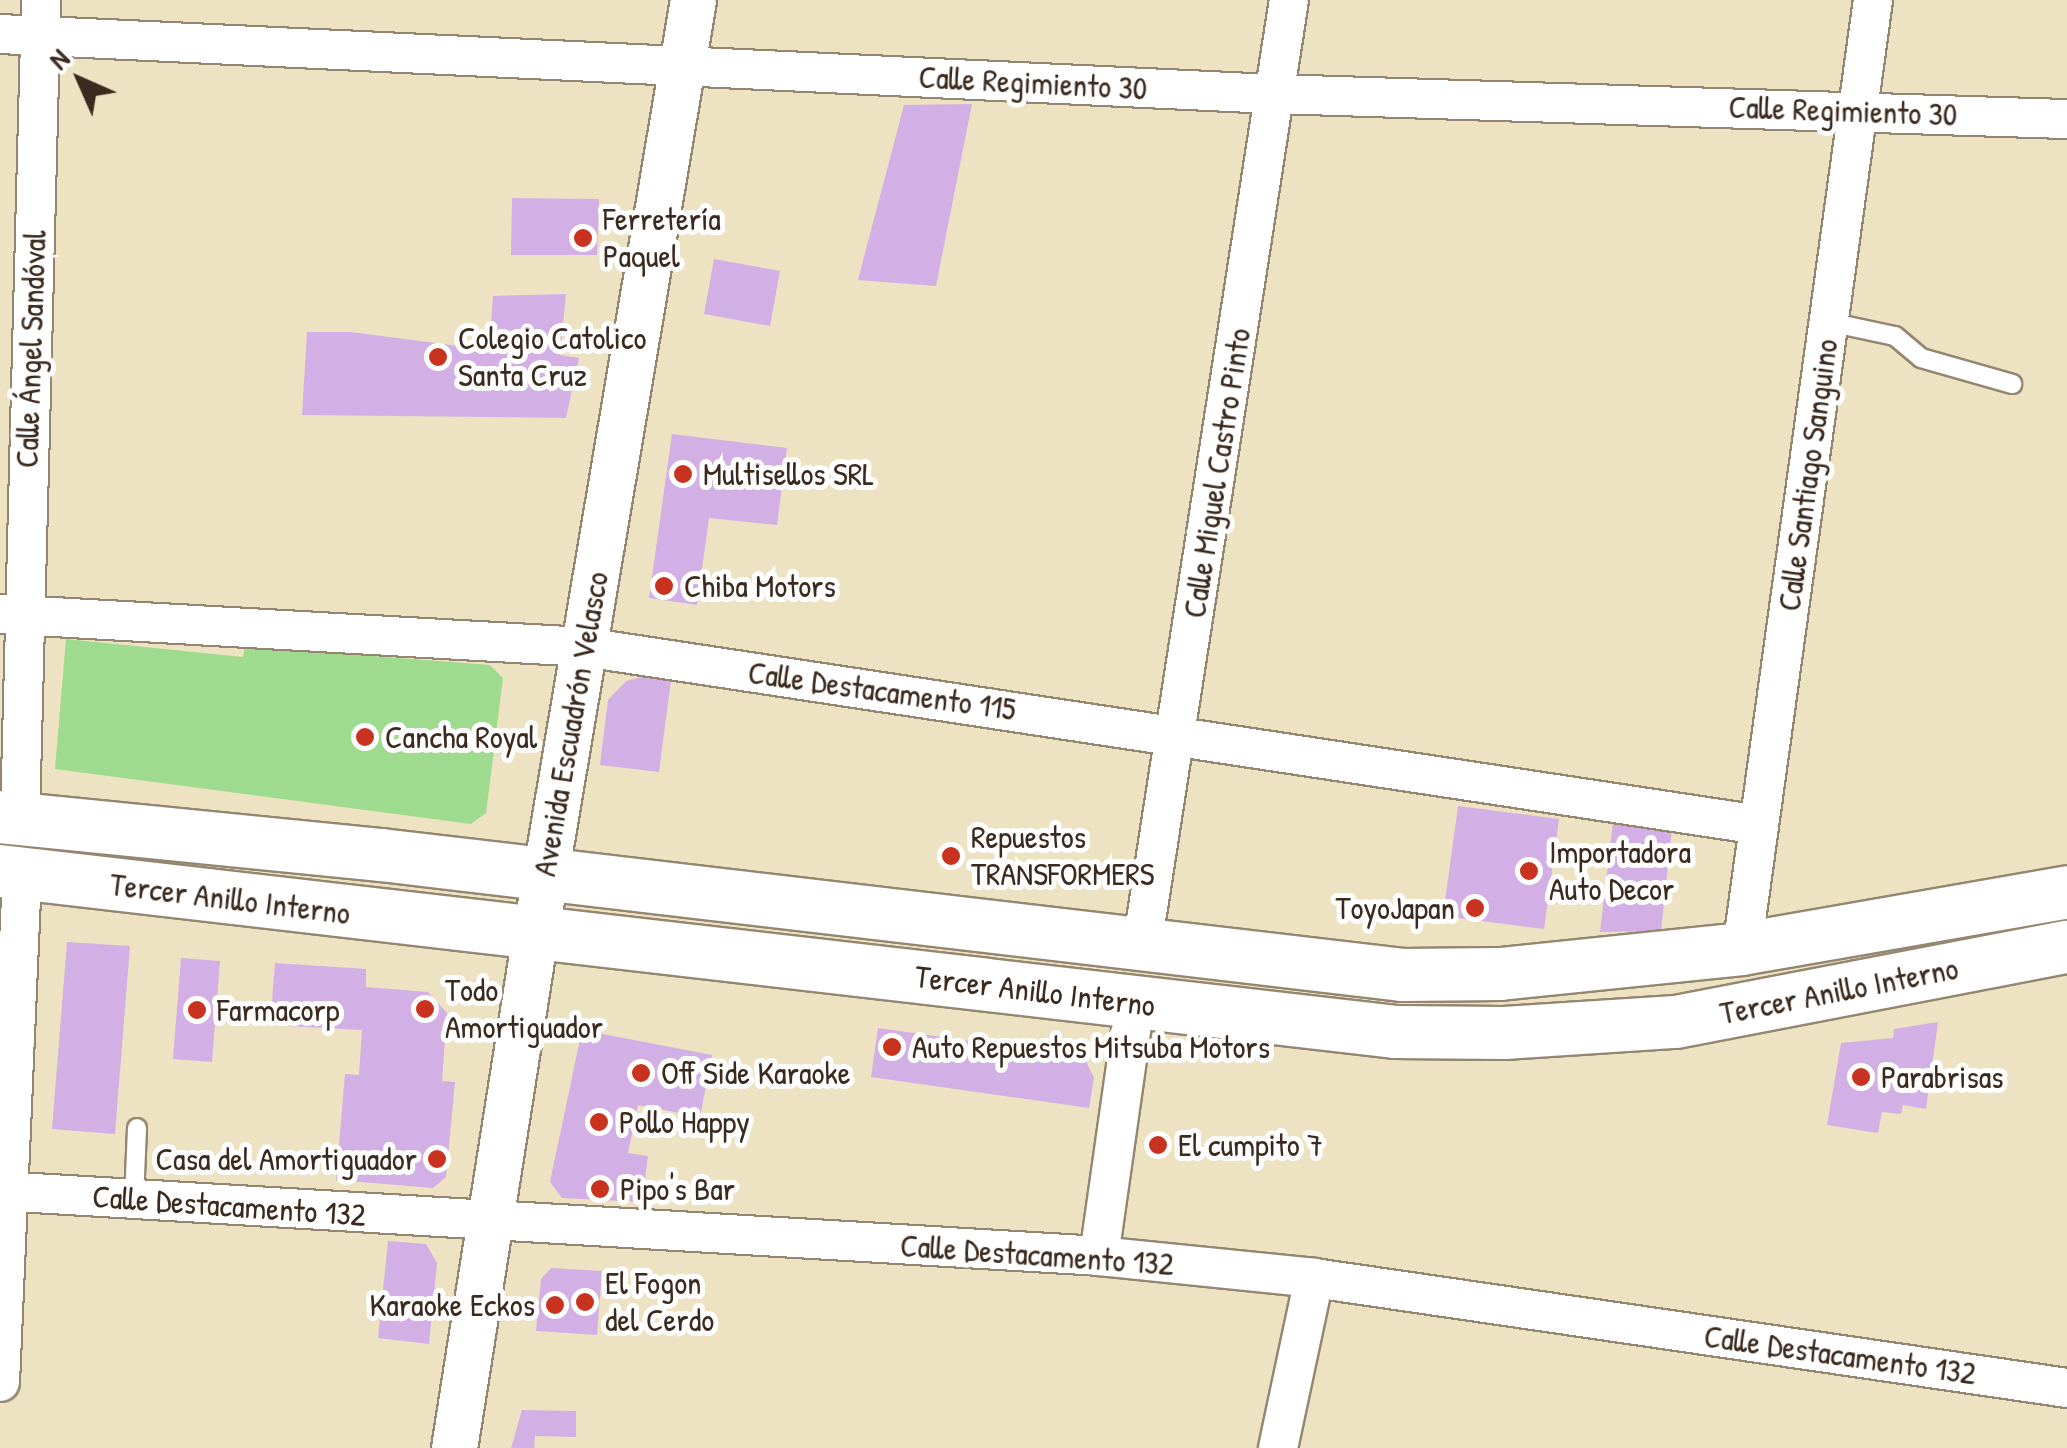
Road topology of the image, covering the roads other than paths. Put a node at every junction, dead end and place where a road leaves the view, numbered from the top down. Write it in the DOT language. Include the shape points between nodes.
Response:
graph roads {
  1 [pos="693,0"];
  2 [pos="1289,0"];
  3 [pos="1874,0"];
  4 [pos="40,18"];
  5 [pos="0,34"];
  6 [pos="682,68"];
  7 [pos="1274,94"];
  8 [pos="1859,111"];
  9 [pos="2067,119"];
  10 [pos="1830,322"];
  11 [pos="2012,384"];
  12 [pos="12,615"];
  13 [pos="584,647"];
  14 [pos="1177,734"];
  15 [pos="10,817"];
  16 [pos="1759,825"];
  17 [pos="381,854"];
  18 [pos="11,872"];
  19 [pos="545,877"];
  20 [pos="2067,892"];
  21 [pos="228,897"];
  22 [pos="852,913"];
  23 [pos="535,935"];
  24 [pos="1142,946"];
  25 [pos="2067,947"];
  26 [pos="1742,949"];
  27 [pos="705,952"];
  28 [pos="1135,1003"];
  29 [pos="1676,1022"];
  30 [pos="137,1128"];
  31 [pos="3,1191"];
  32 [pos="134,1200"];
  33 [pos="490,1223"];
  34 [pos="1099,1256"];
  35 [pos="1314,1278"];
  36 [pos="0,1382"];
  37 [pos="2067,1388"];
  38 [pos="454,1448"];
  39 [pos="1278,1448"];
  1 -- 6 [label="street, Avenida Escuadrón Velasco"];
  2 -- 7 [label="street, Calle Miguel Castro Pinto"];
  3 -- 8 [label="street, Calle Santiago Sanguino"];
  4 -- 5 [label="street, Calle Regimiento 30"];
  4 -- 6 [label="street, Calle Regimiento 30"];
  4 -- 12 [label="street, Calle Ángel Sandóval"];
  6 -- 7 [label="street, Calle Regimiento 30"];
  6 -- 13 [label="street, Avenida Escuadrón Velasco"];
  7 -- 8 [label="street, Calle Regimiento 30"];
  7 -- 14 [label="street, Calle Miguel Castro Pinto"];
  8 -- 9 [label="street, Calle Regimiento 30"];
  8 -- 10 [label="street, Calle Santiago Sanguino"];
  10 -- 11 [label="lane" via="1895,336 1920,358"];
  10 -- 16 [label="street, Calle Santiago Sanguino"];
  12 -- 13 [label="street, Calle Destacamento 115"];
  12 -- 15 [label="street, Calle Ángel Sandóval"];
  13 -- 14 [label="street, Calle Destacamento 115"];
  13 -- 19 [label="street, Avenida Escuadrón Velasco"];
  14 -- 16 [label="street, Calle Destacamento 115"];
  14 -- 24 [label="street, Calle Miguel Castro Pinto"];
  15 -- 17 [label="main road, Tercer Anillo Interno"];
  16 -- 26 [label="street, Calle Santiago Sanguino"];
  17 -- 19 [label="main road, Tercer Anillo Interno"];
  17 -- 21 [label="main road" via="376,881 367,890"];
  18 -- 21 [label="main road, Tercer Anillo Interno"];
  18 -- 31 [label="street"];
  19 -- 22 [label="main road, Tercer Anillo Interno"];
  19 -- 23 [label="street, Avenida Escuadrón Velasco"];
  20 -- 26 [label="main road, Tercer Anillo Interno"];
  21 -- 23 [label="main road, Tercer Anillo Interno"];
  22 -- 24 [label="main road, Tercer Anillo Interno"];
  22 -- 27 [label="main road" via="822,922 727,915 716,921"];
  23 -- 27 [label="main road, Tercer Anillo Interno"];
  23 -- 33 [label="street, Avenida Escuadrón Velasco"];
  24 -- 26 [label="main road, Tercer Anillo Interno" via="1402,975 1500,974"];
  25 -- 29 [label="main road, Tercer Anillo Interno"];
  26 -- 29 [label="main road" via="1713,1000"];
  27 -- 28 [label="main road, Tercer Anillo Interno"];
  28 -- 29 [label="main road, Tercer Anillo Interno" via="1395,1032"];
  28 -- 34 [label="street"];
  30 -- 32 [label="lane"];
  31 -- 32 [label="street, Calle Destacamento 132"];
  31 -- 36 [label="street"];
  32 -- 33 [label="street, Calle Destacamento 132"];
  33 -- 34 [label="street, Calle Destacamento 132"];
  33 -- 38 [label="street, Avenida Escuadrón Velasco"];
  34 -- 35 [label="street, Calle Destacamento 132"];
  35 -- 37 [label="street, Calle Destacamento 132"];
  35 -- 39 [label="street"];
}
